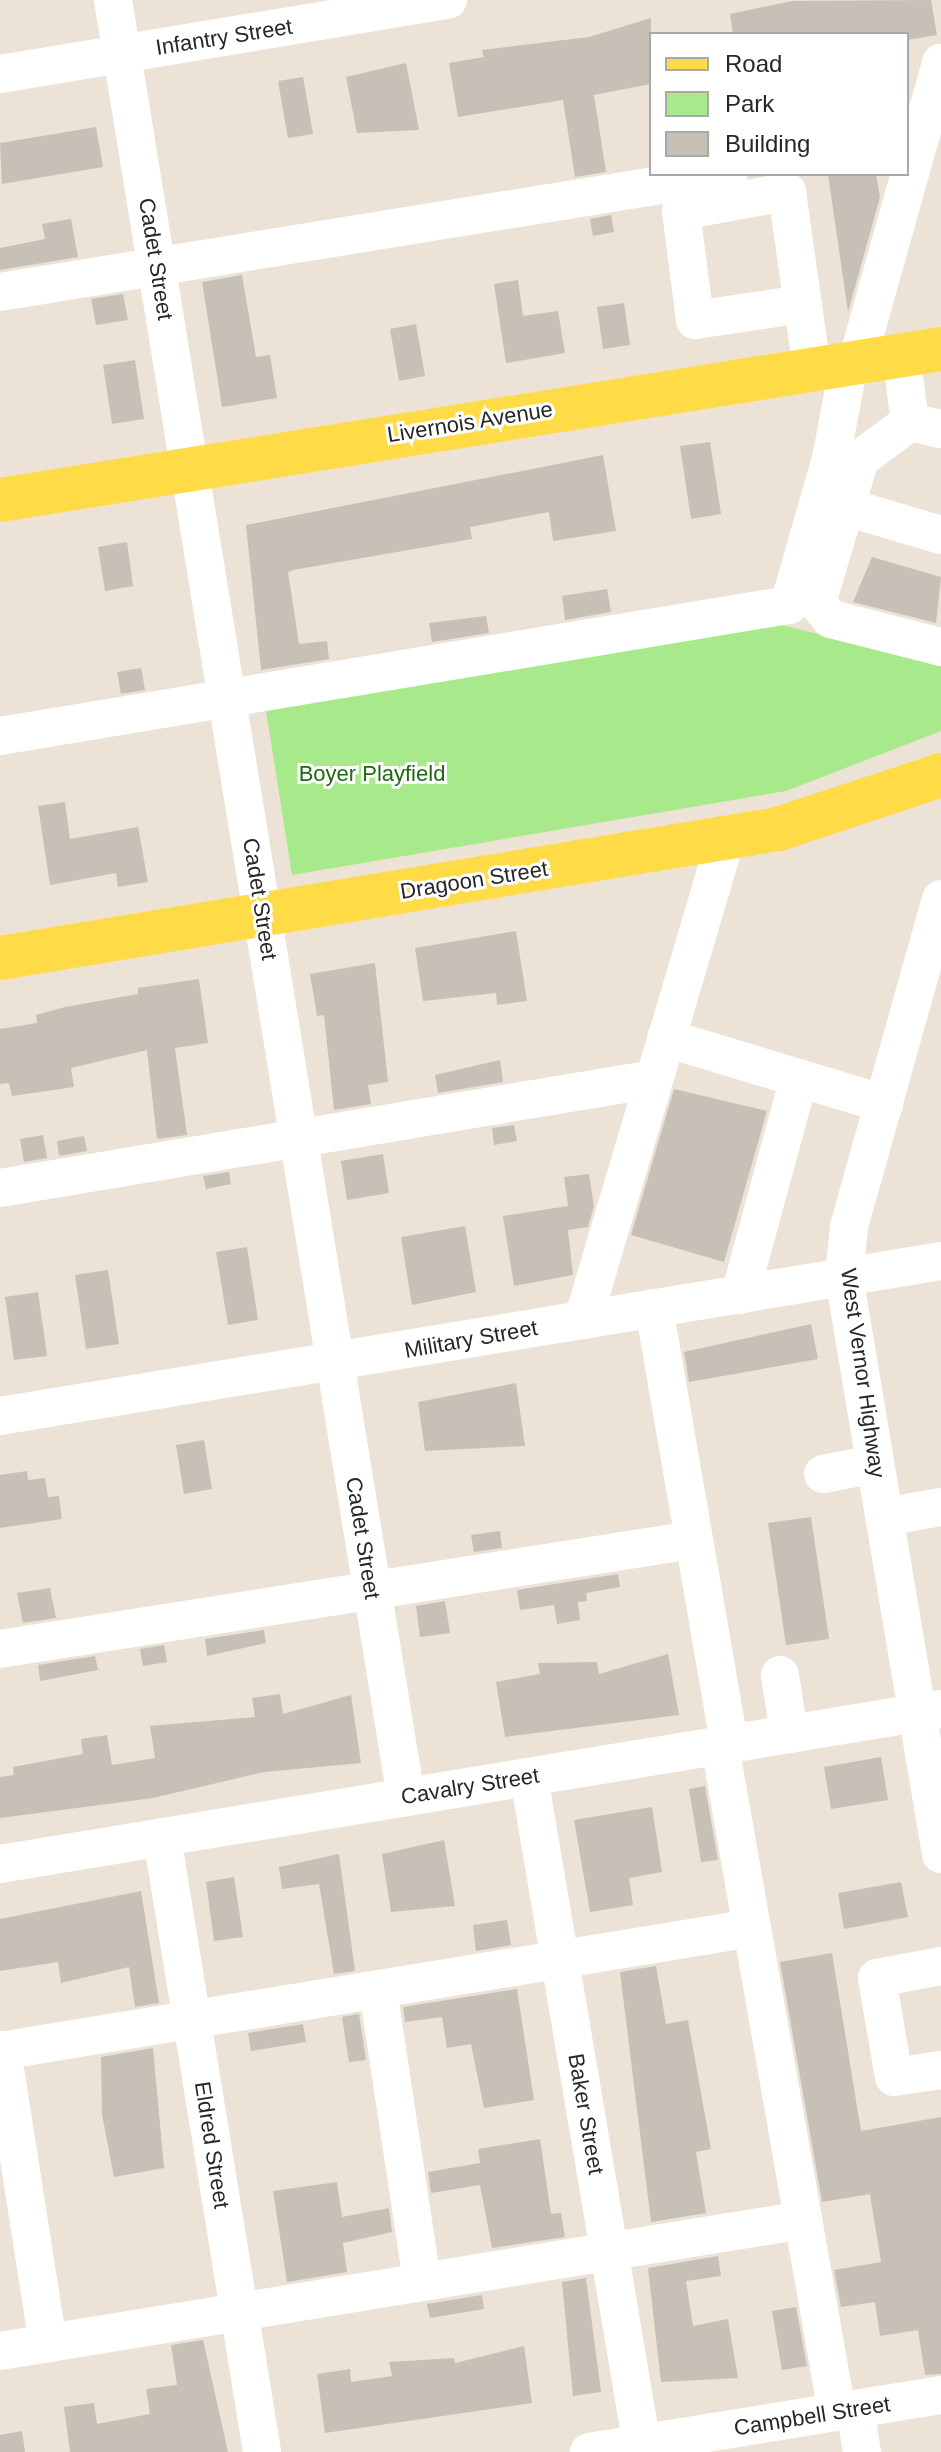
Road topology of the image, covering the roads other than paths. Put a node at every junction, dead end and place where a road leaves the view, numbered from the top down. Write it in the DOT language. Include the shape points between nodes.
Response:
graph roads {
  1 [pos="113,0"];
  2 [pos="448,0"];
  3 [pos="122,54"];
  4 [pos="941,63"];
  5 [pos="0,74"];
  6 [pos="913,144"];
  7 [pos="716,176"];
  8 [pos="902,176"];
  9 [pos="158,266"];
  10 [pos="0,292"];
  11 [pos="803,304"];
  12 [pos="921,352"];
  13 [pos="839,364"];
  14 [pos="925,425"];
  15 [pos="192,468"];
  16 [pos="0,500"];
  17 [pos="856,510"];
  18 [pos="941,535"];
  19 [pos="851,567"];
  20 [pos="941,647"];
  21 [pos="227,700"];
  22 [pos="0,736"];
  23 [pos="941,775"];
  24 [pos="726,838"];
  25 [pos="941,899"];
  26 [pos="262,915"];
  27 [pos="0,958"];
  28 [pos="666,1038"];
  29 [pos="799,1078"];
  30 [pos="654,1079"];
  31 [pos="884,1104"];
  32 [pos="299,1139"];
  33 [pos="0,1188"];
  34 [pos="941,1261"];
  35 [pos="844,1277"];
  36 [pos="740,1295"];
  37 [pos="654,1308"];
  38 [pos="583,1320"];
  39 [pos="335,1361"];
  40 [pos="0,1416"];
  41 [pos="875,1464"];
  42 [pos="823,1474"];
  43 [pos="941,1507"];
  44 [pos="884,1517"];
  45 [pos="692,1540"];
  46 [pos="371,1588"];
  47 [pos="0,1649"];
  48 [pos="780,1675"];
  49 [pos="929,1711"];
  50 [pos="789,1734"];
  51 [pos="724,1745"];
  52 [pos="529,1777"];
  53 [pos="406,1797"];
  54 [pos="162,1837"];
  55 [pos="941,1854"];
  56 [pos="0,1864"];
  57 [pos="752,1928"];
  58 [pos="560,1962"];
  59 [pos="941,1966"];
  60 [pos="378,1990"];
  61 [pos="192,2019"];
  62 [pos="1,2051"];
  63 [pos="941,2070"];
  64 [pos="803,2220"];
  65 [pos="609,2253"];
  66 [pos="422,2282"];
  67 [pos="239,2310"];
  68 [pos="48,2343"];
  69 [pos="0,2351"];
  70 [pos="941,2395"];
  71 [pos="846,2410"];
  72 [pos="642,2448"];
  73 [pos="262,2452"];
  74 [pos="589,2452"];
  75 [pos="862,2452"];
  1 -- 3 [label="street, Cadet Street"];
  2 -- 3 [label="street, Infantry Street"];
  3 -- 5 [label="street, Infantry Street"];
  3 -- 9 [label="street, Cadet Street"];
  4 -- 6 [label="street"];
  7 -- 9 [label="street"];
  8 -- 13 [label="street"];
  9 -- 10 [label="street"];
  9 -- 15 [label="street, Cadet Street"];
  11 -- 13 [label="street"];
  12 -- 13 [label="main road, Livernois Avenue"];
  12 -- 14 [label="street"];
  13 -- 15 [label="main road, Livernois Avenue"];
  13 -- 21 [label="street" via="831,459 789,605"];
  14 -- 17 [label="street" via="860,459"];
  15 -- 16 [label="main road, Livernois Avenue"];
  15 -- 21 [label="street, Cadet Street"];
  17 -- 18 [label="street"];
  17 -- 19 [label="street"];
  17 -- 20 [label="street" via="820,582 822,612"];
  21 -- 22 [label="street"];
  21 -- 26 [label="street, Cadet Street"];
  23 -- 24 [label="main road, Dragoon Street" via="778,829"];
  24 -- 26 [label="main road, Dragoon Street"];
  24 -- 28 [label="street"];
  25 -- 31 [label="street, West Vernor Highway"];
  26 -- 27 [label="main road, Dragoon Street"];
  26 -- 32 [label="street, Cadet Street"];
  28 -- 29 [label="street"];
  28 -- 30 [label="street"];
  29 -- 31 [label="street"];
  29 -- 36 [label="street"];
  30 -- 32 [label="street"];
  30 -- 38 [label="street"];
  31 -- 35 [label="street, West Vernor Highway" via="849,1227"];
  32 -- 33 [label="street"];
  32 -- 39 [label="street, Cadet Street"];
  34 -- 35 [label="street, Military Street"];
  35 -- 36 [label="street, Military Street"];
  35 -- 41 [label="street, West Vernor Highway"];
  36 -- 37 [label="street, Military Street"];
  37 -- 38 [label="street, Military Street"];
  37 -- 45 [label="street"];
  38 -- 39 [label="street, Military Street"];
  39 -- 40 [label="street, Military Street"];
  39 -- 46 [label="street, Cadet Street"];
  41 -- 42 [label="street"];
  41 -- 44 [label="street, West Vernor Highway"];
  43 -- 44 [label="street"];
  44 -- 49 [label="street, West Vernor Highway"];
  45 -- 46 [label="street"];
  45 -- 51 [label="street"];
  46 -- 47 [label="street"];
  46 -- 53 [label="street, Cadet Street"];
  48 -- 50 [label="street"];
  49 -- 50 [label="street, Cavalry Street"];
  49 -- 55 [label="street, West Vernor Highway"];
  50 -- 51 [label="street, Cavalry Street"];
  51 -- 52 [label="street, Cavalry Street"];
  51 -- 57 [label="street"];
  52 -- 53 [label="street, Cavalry Street"];
  52 -- 58 [label="street, Baker Street"];
  53 -- 54 [label="street, Cavalry Street"];
  54 -- 56 [label="street, Cavalry Street"];
  54 -- 61 [label="street, Eldred Street"];
  57 -- 58 [label="street"];
  57 -- 64 [label="street"];
  58 -- 60 [label="street"];
  58 -- 65 [label="street, Baker Street"];
  59 -- 63 [label="street" via="877,1978 894,2077"];
  60 -- 61 [label="street"];
  60 -- 66 [label="street"];
  61 -- 62 [label="street"];
  61 -- 67 [label="street, Eldred Street"];
  62 -- 68 [label="street"];
  64 -- 65 [label="street"];
  64 -- 71 [label="street"];
  65 -- 66 [label="street"];
  65 -- 72 [label="street, Baker Street"];
  66 -- 67 [label="street"];
  67 -- 68 [label="street"];
  67 -- 73 [label="street, Eldred Street"];
  68 -- 69 [label="street"];
  70 -- 71 [label="street, Campbell Street"];
  71 -- 72 [label="street, Campbell Street"];
  71 -- 75 [label="street"];
  72 -- 74 [label="street, Campbell Street"];
}
